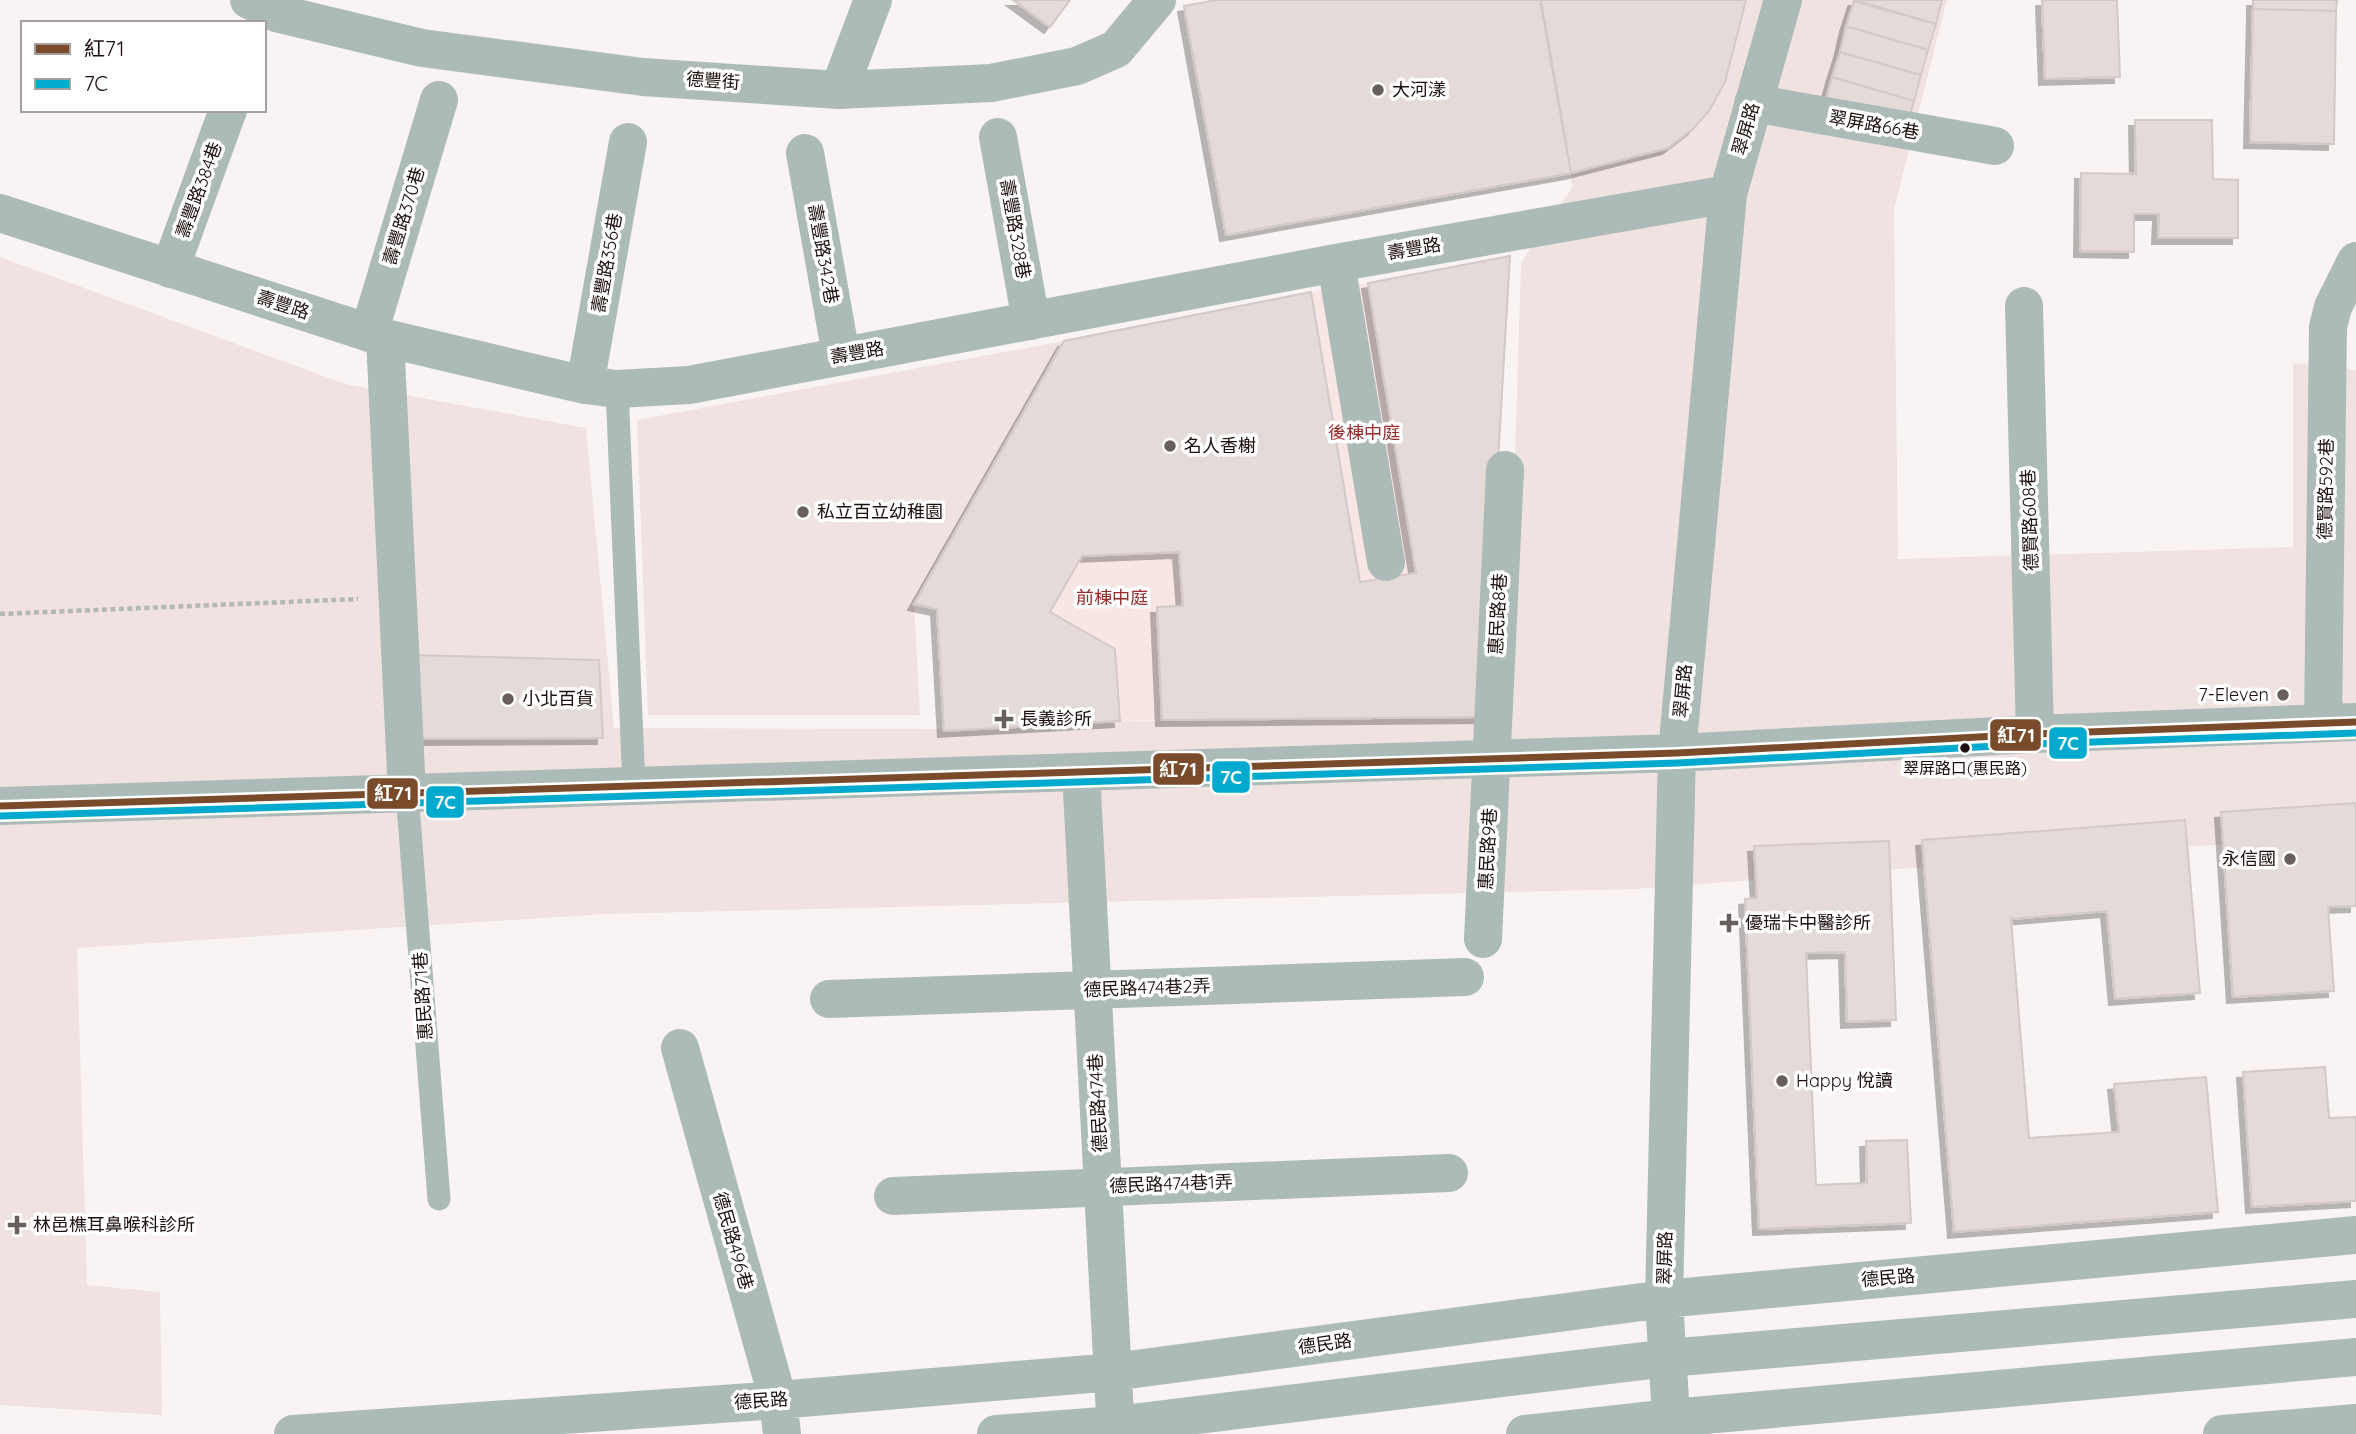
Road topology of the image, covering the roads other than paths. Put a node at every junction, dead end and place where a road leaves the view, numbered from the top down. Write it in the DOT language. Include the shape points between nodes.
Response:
graph roads {
  1 [pos="249,0"];
  2 [pos="873,0"];
  3 [pos="1157,0"];
  4 [pos="1783,0"];
  5 [pos="839,90"];
  6 [pos="439,100"];
  7 [pos="1753,103"];
  8 [pos="227,112"];
  9 [pos="998,137"];
  10 [pos="628,142"];
  11 [pos="1995,146"];
  12 [pos="805,153"];
  13 [pos="1728,194"];
  14 [pos="0,213"];
  15 [pos="2356,261"];
  16 [pos="1336,263"];
  17 [pos="170,269"];
  18 [pos="2024,306"];
  19 [pos="1031,321"];
  20 [pos="377,335"];
  21 [pos="841,355"];
  22 [pos="601,387"];
  23 [pos="1505,470"];
  24 [pos="1386,562"];
  25 [pos="2339,722"];
  26 [pos="2035,734"];
  27 [pos="1677,752"];
  28 [pos="1492,759"];
  29 [pos="1081,772"];
  30 [pos="634,786"];
  31 [pos="407,793"];
  32 [pos="0,806"];
  33 [pos="1483,939"];
  34 [pos="1465,976"];
  35 [pos="1092,990"];
  36 [pos="829,999"];
  37 [pos="680,1048"];
  38 [pos="1449,1173"];
  39 [pos="1102,1187"];
  40 [pos="893,1196"];
  41 [pos="439,1199"];
  42 [pos="2356,1235"];
  43 [pos="1664,1299"];
  44 [pos="2356,1299"];
  45 [pos="2356,1357"];
  46 [pos="1668,1358"];
  47 [pos="1113,1372"];
  48 [pos="780,1417"];
  49 [pos="2356,1423"];
  50 [pos="1672,1426"];
  51 [pos="1115,1429"];
  52 [pos="293,1434"];
  53 [pos="996,1434"];
  54 [pos="1525,1434"];
  55 [pos="2222,1434"];
  1 -- 5 [label="street, 德豐街" via="276,13 422,48 643,77"];
  2 -- 5 [label="street"];
  3 -- 5 [label="street, 德豐街" via="1116,49 1077,66 991,83"];
  4 -- 7 [label="street, 翠屏路"];
  6 -- 20 [label="street, 壽豐路370巷"];
  7 -- 11 [label="street, 翠屏路66巷"];
  7 -- 13 [label="street, 翠屏路"];
  8 -- 17 [label="street, 壽豐路384巷"];
  9 -- 19 [label="street, 壽豐路328巷"];
  10 -- 22 [label="street, 壽豐路356巷"];
  12 -- 21 [label="street, 壽豐路342巷"];
  13 -- 16 [label="street, 壽豐路"];
  13 -- 27 [label="street, 翠屏路"];
  14 -- 17 [label="street, 壽豐路"];
  15 -- 25 [label="street, 德賢路592巷" via="2328,327"];
  16 -- 19 [label="street, 壽豐路"];
  16 -- 24 [label="street"];
  17 -- 20 [label="street, 壽豐路"];
  18 -- 26 [label="street, 德賢路608巷"];
  19 -- 21 [label="street, 壽豐路"];
  20 -- 22 [label="street, 壽豐路"];
  20 -- 31 [label="street, 壽豐路370巷"];
  21 -- 22 [label="street, 壽豐路" via="689,385"];
  22 -- 30 [label="lane"];
  23 -- 28 [label="street, 惠民路8巷"];
  25 -- 26 [label="street"];
  26 -- 27 [label="street"];
  27 -- 28 [label="street"];
  27 -- 43 [label="street, 翠屏路"];
  28 -- 29 [label="street"];
  28 -- 33 [label="street, 惠民路9巷"];
  29 -- 30 [label="street"];
  29 -- 35 [label="street, 德民路474巷"];
  30 -- 31 [label="street"];
  31 -- 32 [label="street"];
  31 -- 41 [label="lane, 惠民路71巷"];
  34 -- 35 [label="street, 德民路474巷2弄"];
  35 -- 36 [label="street, 德民路474巷2弄"];
  35 -- 39 [label="street, 德民路474巷"];
  37 -- 48 [label="street, 德民路496巷"];
  38 -- 39 [label="street, 德民路474巷1弄"];
  39 -- 40 [label="street, 德民路474巷1弄"];
  39 -- 47 [label="street, 德民路474巷"];
  42 -- 43 [label="street, 德民路"];
  43 -- 46 [label="street, 翠屏路"];
  43 -- 47 [label="street, 德民路"];
  44 -- 46 [label="street"];
  45 -- 50 [label="street"];
  46 -- 50 [label="street, 翠屏路"];
  46 -- 51 [label="street"];
  47 -- 48 [label="street, 德民路"];
  47 -- 51 [label="street, 德民路474巷"];
  48 -- 52 [label="street, 德民路"];
  49 -- 55 [label="street"];
  50 -- 54 [label="street"];
  51 -- 53 [label="street"];
}
